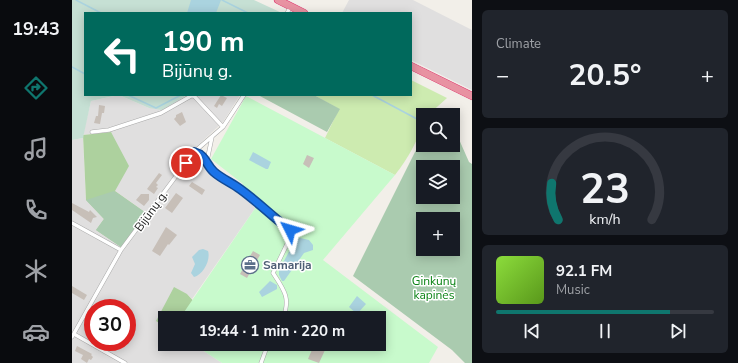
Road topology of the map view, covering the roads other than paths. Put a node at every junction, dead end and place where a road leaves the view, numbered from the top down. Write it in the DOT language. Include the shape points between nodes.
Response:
graph roads {
  1 [pos="278,0"];
  2 [pos="289,10"];
  3 [pos="299,12"];
  4 [pos="412,66"];
  5 [pos="243,96"];
  6 [pos="472,96"];
  7 [pos="223,127"];
  8 [pos="92,132"];
  9 [pos="212,136"];
  10 [pos="194,152"];
  11 [pos="207,161"];
  12 [pos="72,222"];
  13 [pos="121,250"];
  14 [pos="285,311"];
  15 [pos="73,336"];
  16 [pos="265,351"];
  17 [pos="125,363"];
  18 [pos="261,363"];
  1 -- 2 [label="highway"];
  2 -- 3 [label="highway"];
  4 -- 6 [label="highway"];
  5 -- 7 [label="street, Bijūnų g."];
  7 -- 8 [label="street" via="194,96 191,96 161,114 109,130"];
  7 -- 9 [label="street, Bijūnų g."];
  9 -- 10 [label="street, Bijūnų g."];
  9 -- 11 [label="street"];
  10 -- 11 [label="street"];
  10 -- 13 [label="street, Bijūnų g."];
  11 -- 14 [label="street" via="209,168 216,174 241,189 290,230 289,240 273,273 286,292"];
  12 -- 13 [label="street"];
  13 -- 15 [label="street, Bijūnų g."];
  15 -- 17 [label="street"];
  16 -- 18 [label="street"];
}
